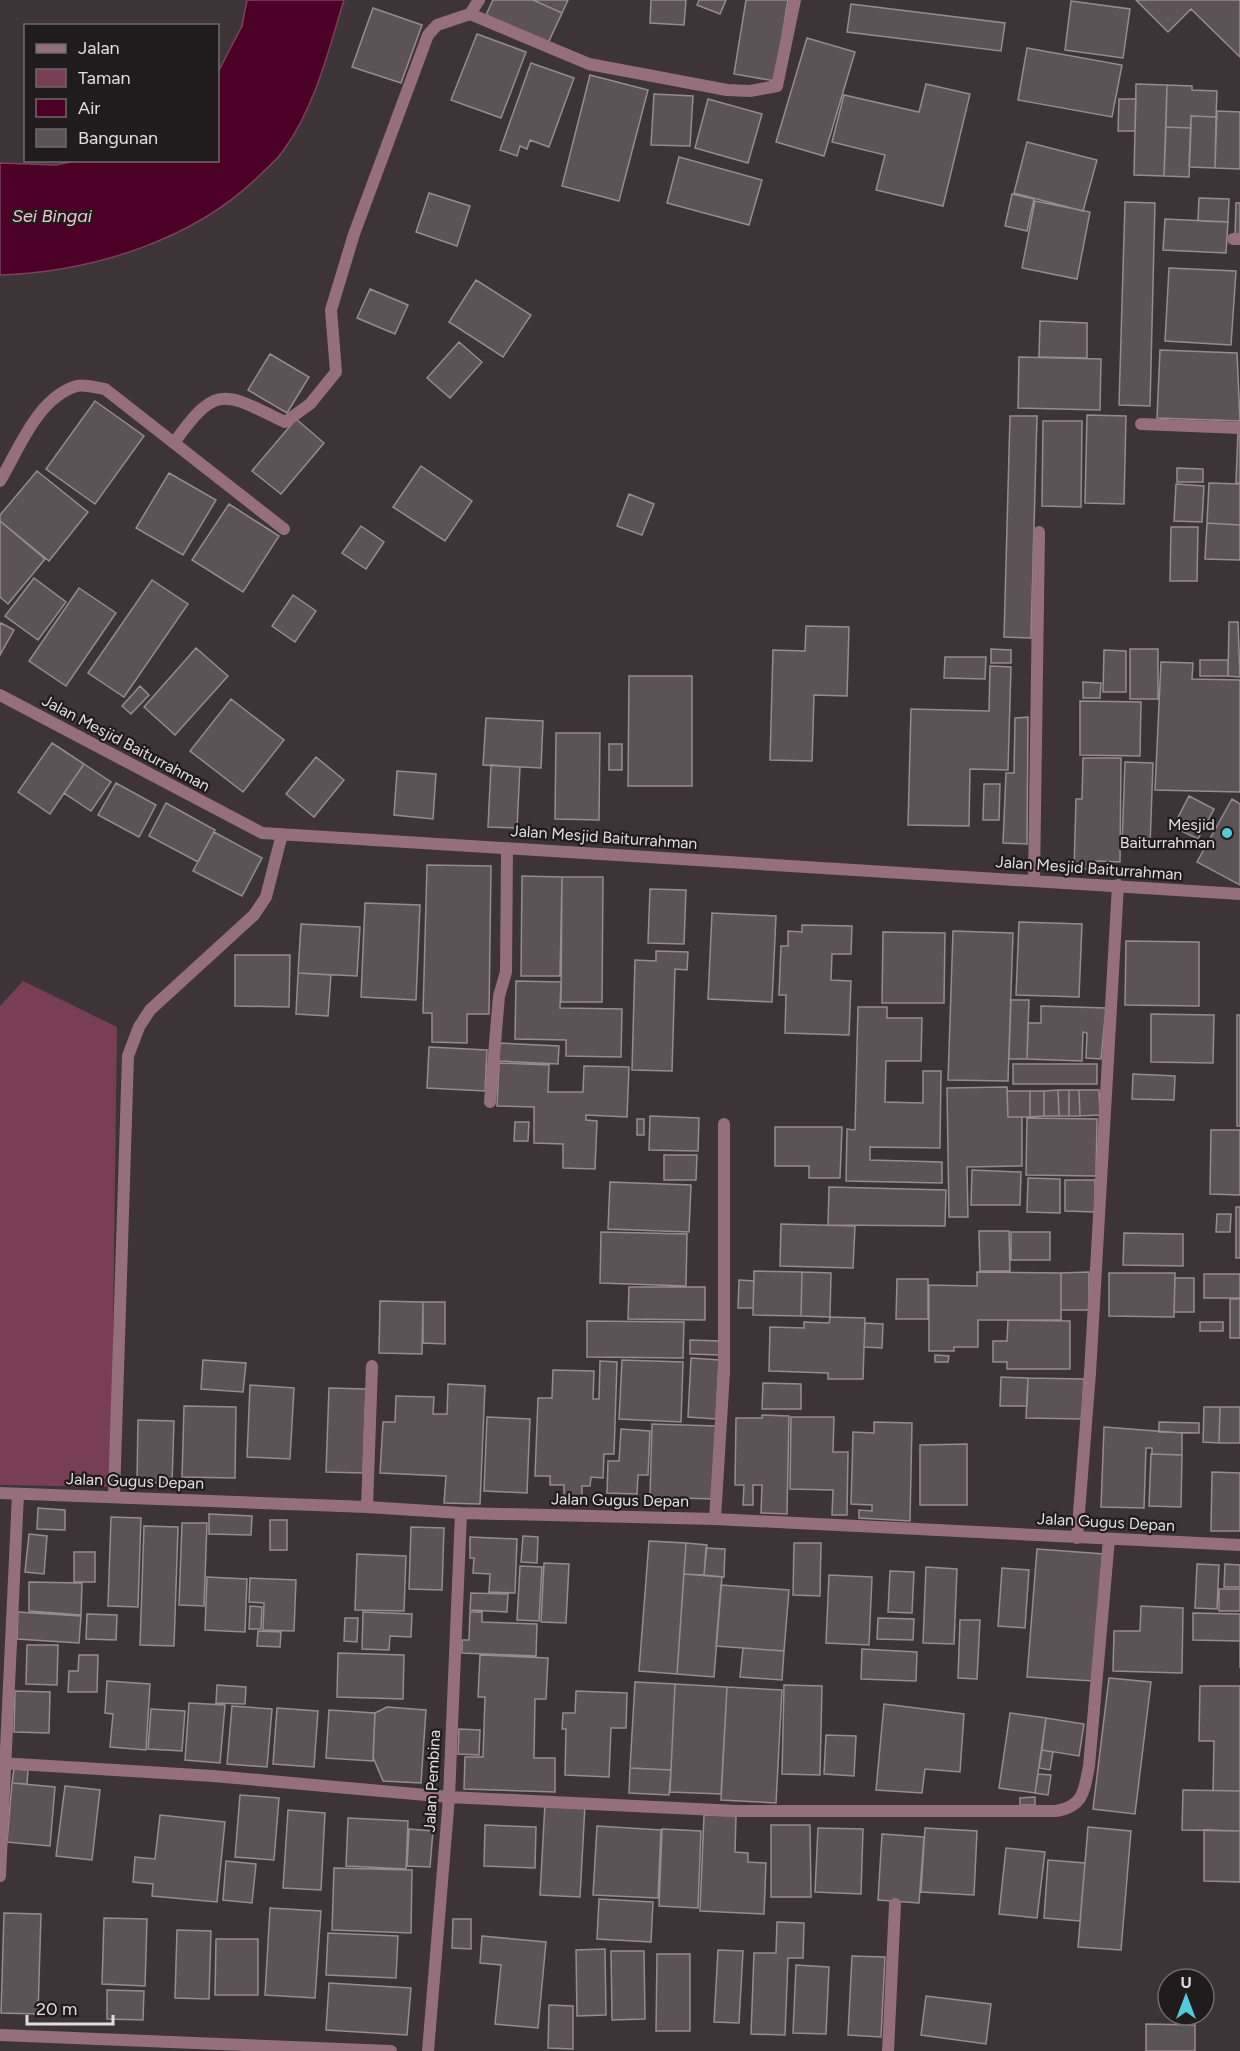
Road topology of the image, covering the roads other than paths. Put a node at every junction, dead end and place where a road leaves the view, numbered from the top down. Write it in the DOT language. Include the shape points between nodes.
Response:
graph roads {
  1 [pos="479,0"];
  2 [pos="795,0"];
  3 [pos="470,14"];
  4 [pos="1142,424"];
  5 [pos="1240,428"];
  6 [pos="174,443"];
  7 [pos="0,482"];
  8 [pos="284,529"];
  9 [pos="1039,532"];
  10 [pos="0,695"];
  11 [pos="282,834"];
  12 [pos="507,848"];
  13 [pos="1034,881"];
  14 [pos="1118,885"];
  15 [pos="1240,894"];
  16 [pos="490,1102"];
  17 [pos="724,1124"];
  18 [pos="372,1366"];
  19 [pos="0,1493"];
  20 [pos="18,1494"];
  21 [pos="114,1496"];
  22 [pos="367,1507"];
  23 [pos="461,1513"];
  24 [pos="715,1519"];
  25 [pos="1077,1538"];
  26 [pos="1109,1539"];
  27 [pos="1240,1545"];
  28 [pos="2,1763"];
  29 [pos="449,1797"];
  30 [pos="0,1876"];
  31 [pos="895,1904"];
  32 [pos="0,2035"];
  33 [pos="391,2051"];
  34 [pos="428,2051"];
  35 [pos="888,2051"];
  1 -- 3 [label="street"];
  2 -- 3 [label="street" via="777,86 750,91 589,64"];
  3 -- 6 [label="street" via="436,25 428,35 354,234 332,310 336,372 310,404 285,422 235,398 212,400 192,416"];
  4 -- 5 [label="street"];
  6 -- 7 [label="street" via="105,389 79,385 57,394 42,411"];
  6 -- 8 [label="street"];
  9 -- 13 [label="street"];
  10 -- 11 [label="street, Jalan Mesjid Baiturrahman" via="262,833"];
  11 -- 12 [label="street, Jalan Mesjid Baiturrahman"];
  11 -- 21 [label="street" via="266,897 254,915 150,1010 128,1056"];
  12 -- 13 [label="street, Jalan Mesjid Baiturrahman"];
  12 -- 16 [label="street" via="506,972 499,996"];
  13 -- 14 [label="street, Jalan Mesjid Baiturrahman"];
  14 -- 15 [label="street, Jalan Mesjid Baiturrahman"];
  14 -- 25 [label="street"];
  17 -- 24 [label="street" via="724,1372"];
  18 -- 22 [label="street"];
  19 -- 20 [label="street, Jalan Gugus Depan"];
  20 -- 21 [label="street, Jalan Gugus Depan"];
  20 -- 28 [label="street"];
  21 -- 22 [label="street, Jalan Gugus Depan"];
  22 -- 23 [label="street, Jalan Gugus Depan"];
  23 -- 24 [label="street, Jalan Gugus Depan"];
  23 -- 29 [label="street, Jalan Pembina"];
  24 -- 25 [label="street, Jalan Gugus Depan"];
  25 -- 26 [label="street, Jalan Gugus Depan"];
  26 -- 27 [label="street, Jalan Gugus Depan"];
  26 -- 29 [label="street" via="1089,1766 1084,1791 1068,1809 737,1811"];
  28 -- 29 [label="street" via="213,1776"];
  28 -- 30 [label="street"];
  29 -- 34 [label="street, Jalan Pembina"];
  31 -- 35 [label="street"];
  32 -- 33 [label="street"];
}
